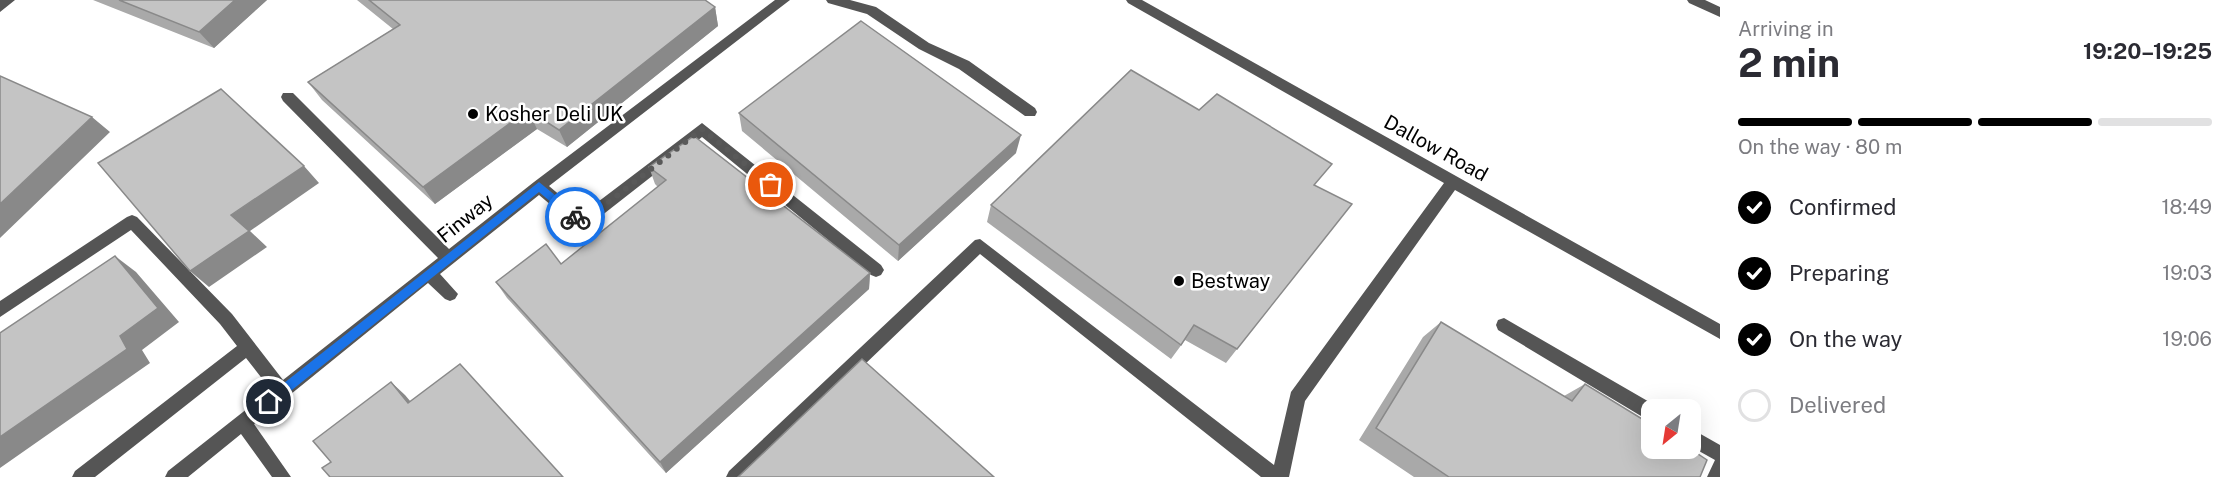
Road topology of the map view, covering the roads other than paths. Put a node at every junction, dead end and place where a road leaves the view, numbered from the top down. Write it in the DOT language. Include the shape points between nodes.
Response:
graph roads {
  1 [pos="9,0"];
  2 [pos="784,0"];
  3 [pos="832,0"];
  4 [pos="1132,0"];
  5 [pos="1693,0"];
  6 [pos="0,7"];
  7 [pos="1720,12"];
  8 [pos="288,97"];
  9 [pos="1030,112"];
  10 [pos="1454,180"];
  11 [pos="539,186"];
  12 [pos="448,258"];
  13 [pos="876,270"];
  14 [pos="430,275"];
  15 [pos="450,294"];
  16 [pos="0,310"];
  17 [pos="1504,325"];
  18 [pos="1720,332"];
  19 [pos="248,347"];
  20 [pos="282,391"];
  21 [pos="1641,406"];
  22 [pos="243,423"];
  23 [pos="1701,443"];
  24 [pos="1720,454"];
  25 [pos="1720,467"];
  26 [pos="175,476"];
  27 [pos="81,477"];
  28 [pos="282,477"];
  29 [pos="735,477"];
  30 [pos="1277,477"];
  31 [pos="1716,477"];
  1 -- 6 [label="street"];
  2 -- 11 [label="street, Finway"];
  3 -- 9 [label="street" via="871,10 924,46 964,65"];
  4 -- 10 [label="street, Dallow Road"];
  5 -- 7 [label="street"];
  8 -- 12 [label="street"];
  10 -- 18 [label="street, Dallow Road"];
  10 -- 30 [label="street" via="1297,398"];
  11 -- 12 [label="street, Finway"];
  11 -- 13 [label="street" via="582,223 702,129"];
  12 -- 14 [label="street, Finway"];
  14 -- 15 [label="street"];
  14 -- 20 [label="street, Finway"];
  16 -- 19 [label="street" via="132,221"];
  17 -- 21 [label="street"];
  19 -- 20 [label="street"];
  19 -- 27 [label="street"];
  20 -- 22 [label="street, Finway"];
  22 -- 26 [label="street, Finway"];
  22 -- 28 [label="street"];
  23 -- 24 [label="street"];
  25 -- 31 [label="street"];
  29 -- 30 [label="street" via="980,245"];
}
